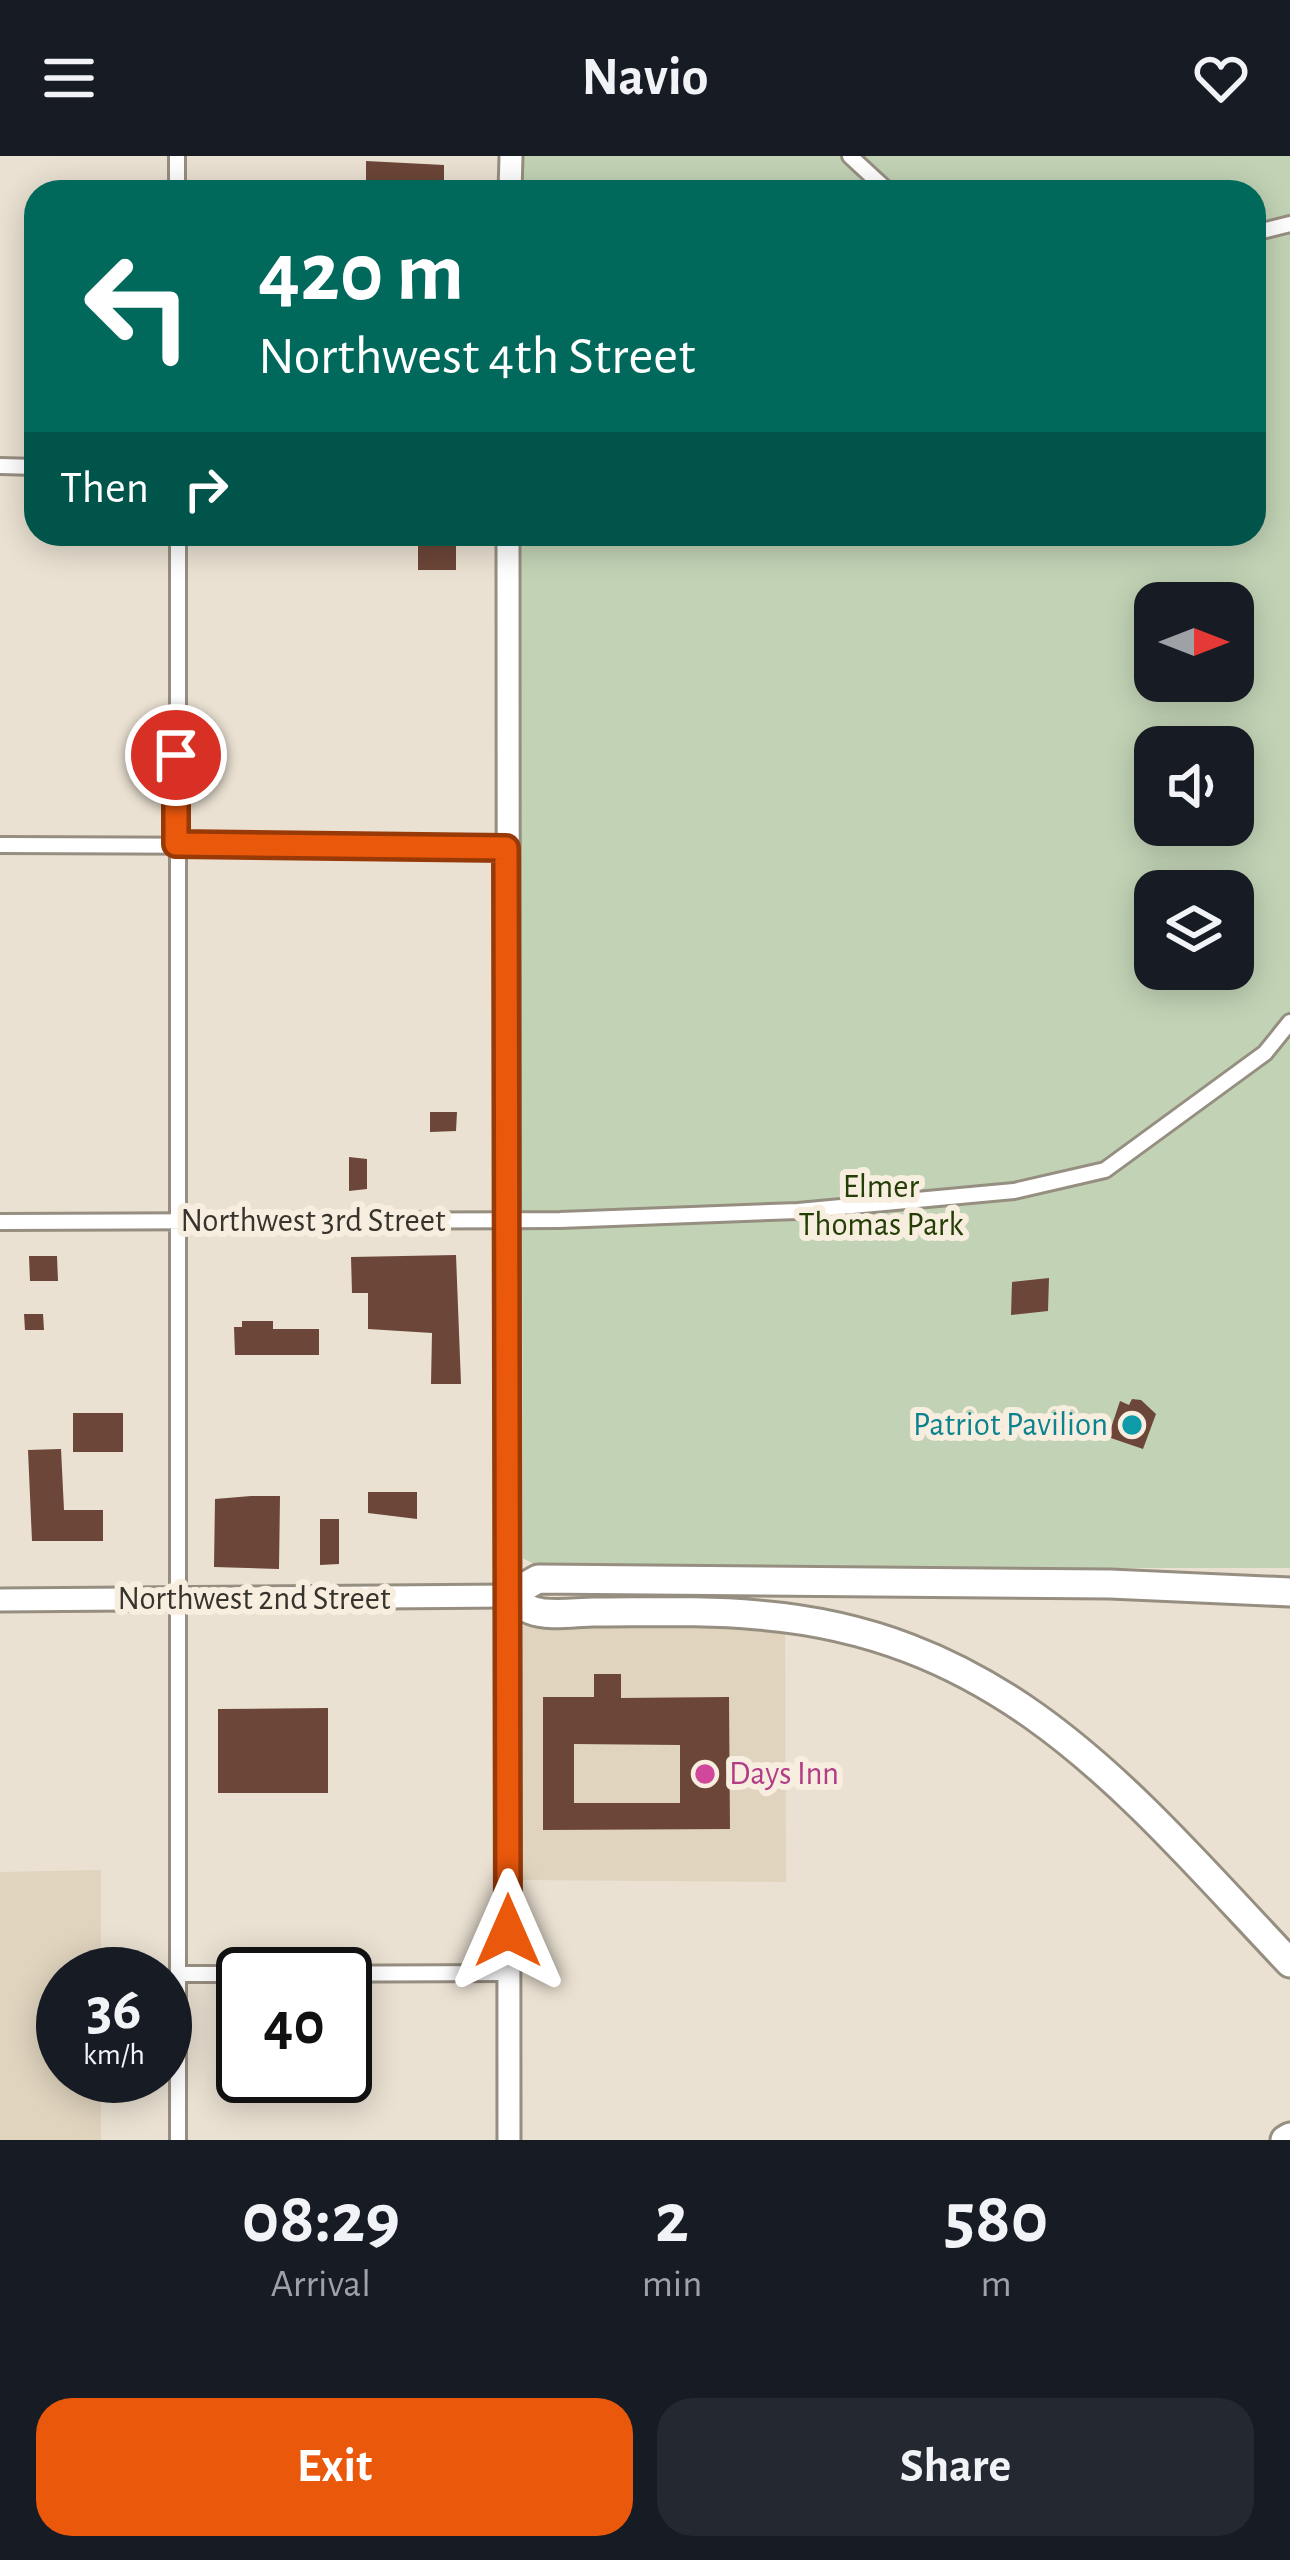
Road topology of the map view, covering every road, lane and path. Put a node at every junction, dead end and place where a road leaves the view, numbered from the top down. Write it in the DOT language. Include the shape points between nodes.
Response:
graph roads {
  1 [pos="850,156"];
  2 [pos="876,180"];
  3 [pos="178,546"];
  4 [pos="508,546"];
  5 [pos="176,844"];
  6 [pos="0,845"];
  7 [pos="506,848"];
  8 [pos="1290,1022"];
  9 [pos="176,1221"];
  10 [pos="506,1221"];
  11 [pos="0,1222"];
  12 [pos="508,1596"];
  13 [pos="1290,1596"];
  14 [pos="176,1599"];
  15 [pos="0,1600"];
  16 [pos="178,1947"];
  17 [pos="1290,1964"];
  18 [pos="508,1973"];
  19 [pos="372,1974"];
  20 [pos="178,2103"];
  21 [pos="178,2140"];
  22 [pos="509,2140"];
  1 -- 2 [label="street"];
  3 -- 5 [label="street"];
  4 -- 7 [label="street"];
  5 -- 6 [label="street"];
  5 -- 7 [label="street"];
  5 -- 9 [label="street"];
  7 -- 10 [label="street"];
  8 -- 10 [label="street, Northwest 3rd Street" via="1265,1053 1105,1170 1014,1191 819,1209"];
  9 -- 10 [label="street, Northwest 3rd Street"];
  9 -- 11 [label="street, Northwest 3rd Street"];
  9 -- 14 [label="street"];
  10 -- 12 [label="street"];
  12 -- 13 [label="highway" via="538,1579"];
  12 -- 14 [label="street, Northwest 2nd Street"];
  12 -- 17 [label="highway" via="535,1612 695,1612 829,1625 964,1673 1099,1762"];
  12 -- 18 [label="street"];
  14 -- 15 [label="street, Northwest 2nd Street"];
  14 -- 16 [label="street"];
  18 -- 19 [label="street"];
  18 -- 22 [label="street"];
  20 -- 21 [label="street"];
}
